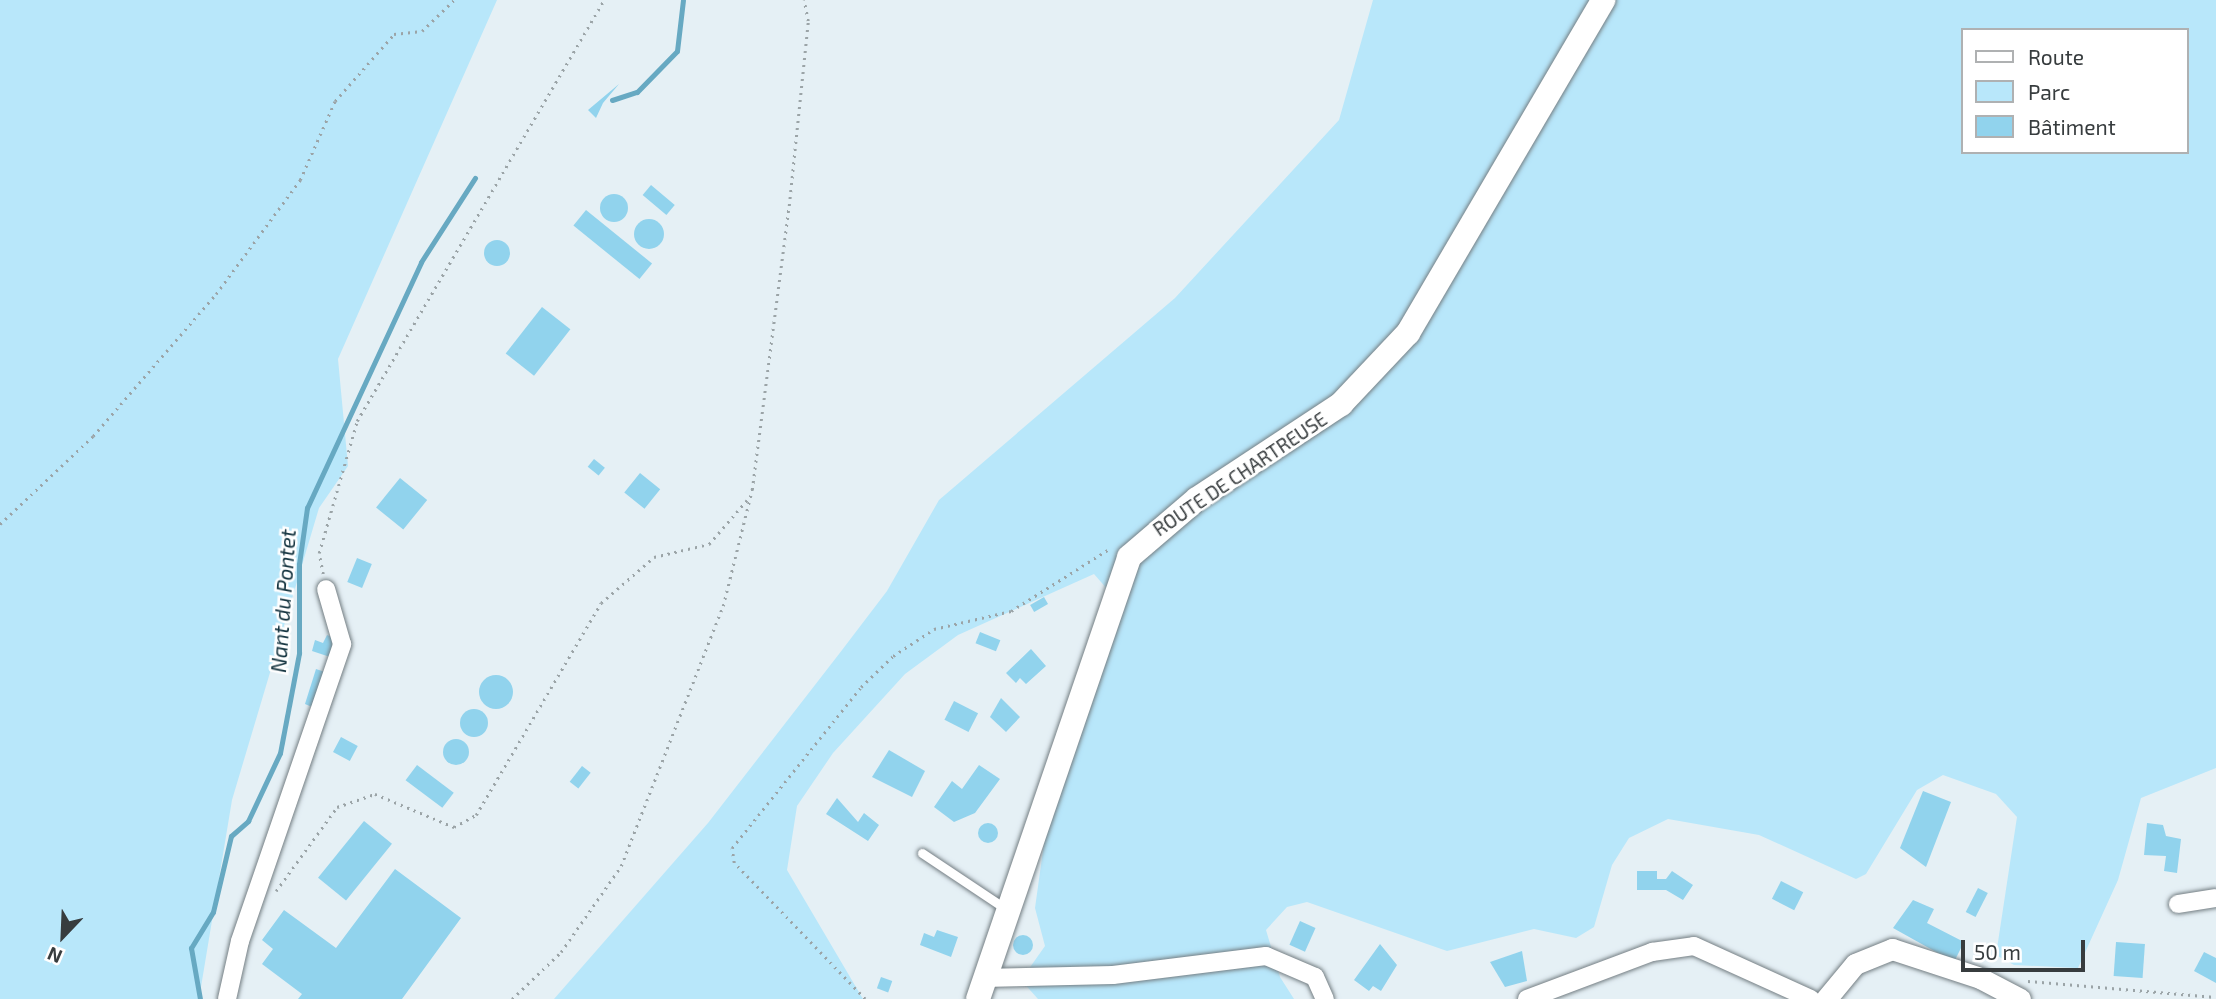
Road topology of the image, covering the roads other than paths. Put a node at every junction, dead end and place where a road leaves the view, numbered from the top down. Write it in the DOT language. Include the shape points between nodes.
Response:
graph roads {
  1 [pos="1603,0"];
  2 [pos="326,589"];
  3 [pos="922,853"];
  4 [pos="2216,898"];
  5 [pos="2178,904"];
  6 [pos="1006,909"];
  7 [pos="980,989"];
  8 [pos="2012,994"];
  9 [pos="227,999"];
  10 [pos="1325,999"];
  11 [pos="1527,999"];
  12 [pos="1811,999"];
  13 [pos="1826,999"];
  1 -- 6 [label="main road, ROUTE DE CHARTREUSE" via="1408,333 1341,404 1143,540 1121,573"];
  2 -- 9 [label="street" via="342,644 240,941"];
  3 -- 6 [label="lane"];
  4 -- 5 [label="street"];
  6 -- 7 [label="main road, ROUTE DE CHARTREUSE"];
  7 -- 10 [label="street" via="1266,956 1315,978"];
  8 -- 13 [label="street" via="1892,949 1855,964"];
  11 -- 12 [label="street" via="1652,952 1694,946"];
}
